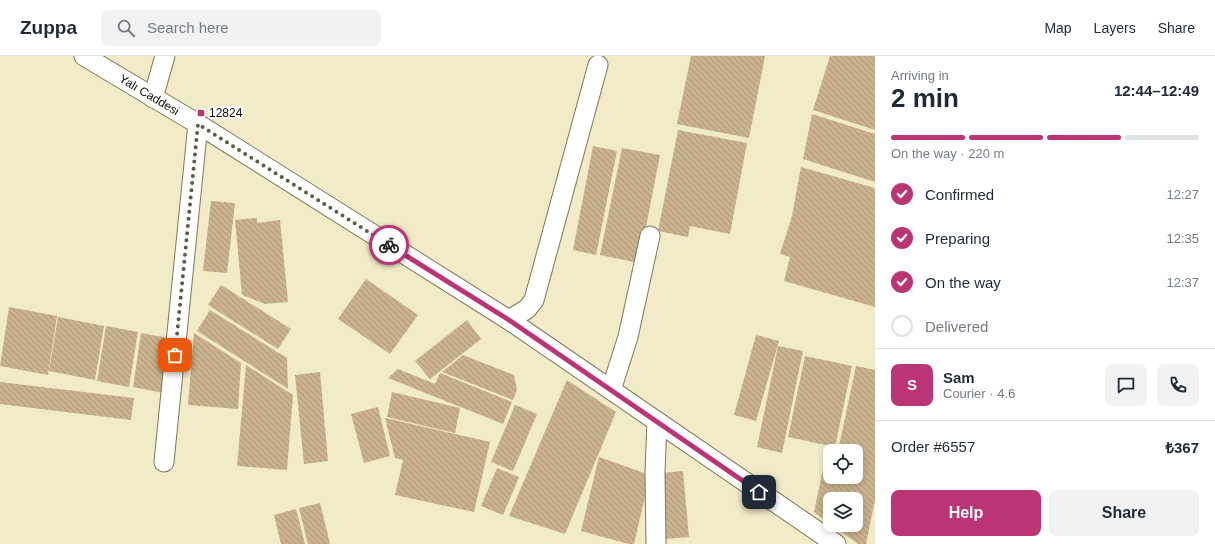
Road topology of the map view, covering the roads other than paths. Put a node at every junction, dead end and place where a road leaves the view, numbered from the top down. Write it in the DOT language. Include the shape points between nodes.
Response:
graph roads {
  1 [pos="84,56"];
  2 [pos="165,56"];
  3 [pos="598,65"];
  4 [pos="153,98"];
  5 [pos="198,124"];
  6 [pos="650,236"];
  7 [pos="509,320"];
  8 [pos="611,390"];
  9 [pos="656,422"];
  10 [pos="164,462"];
  11 [pos="656,544"];
  12 [pos="836,544"];
  1 -- 4 [label="street, Yalı Caddesi"];
  2 -- 4 [label="street"];
  3 -- 7 [label="street" via="534,300 527,309"];
  4 -- 5 [label="street, Yalı Caddesi"];
  5 -- 7 [label="street, Yalı Caddesi"];
  5 -- 10 [label="street"];
  6 -- 8 [label="street" via="628,337"];
  7 -- 8 [label="street, Yalı Caddesi"];
  8 -- 9 [label="street, Yalı Caddesi"];
  9 -- 11 [label="street"];
  9 -- 12 [label="street, Yalı Caddesi"];
}
